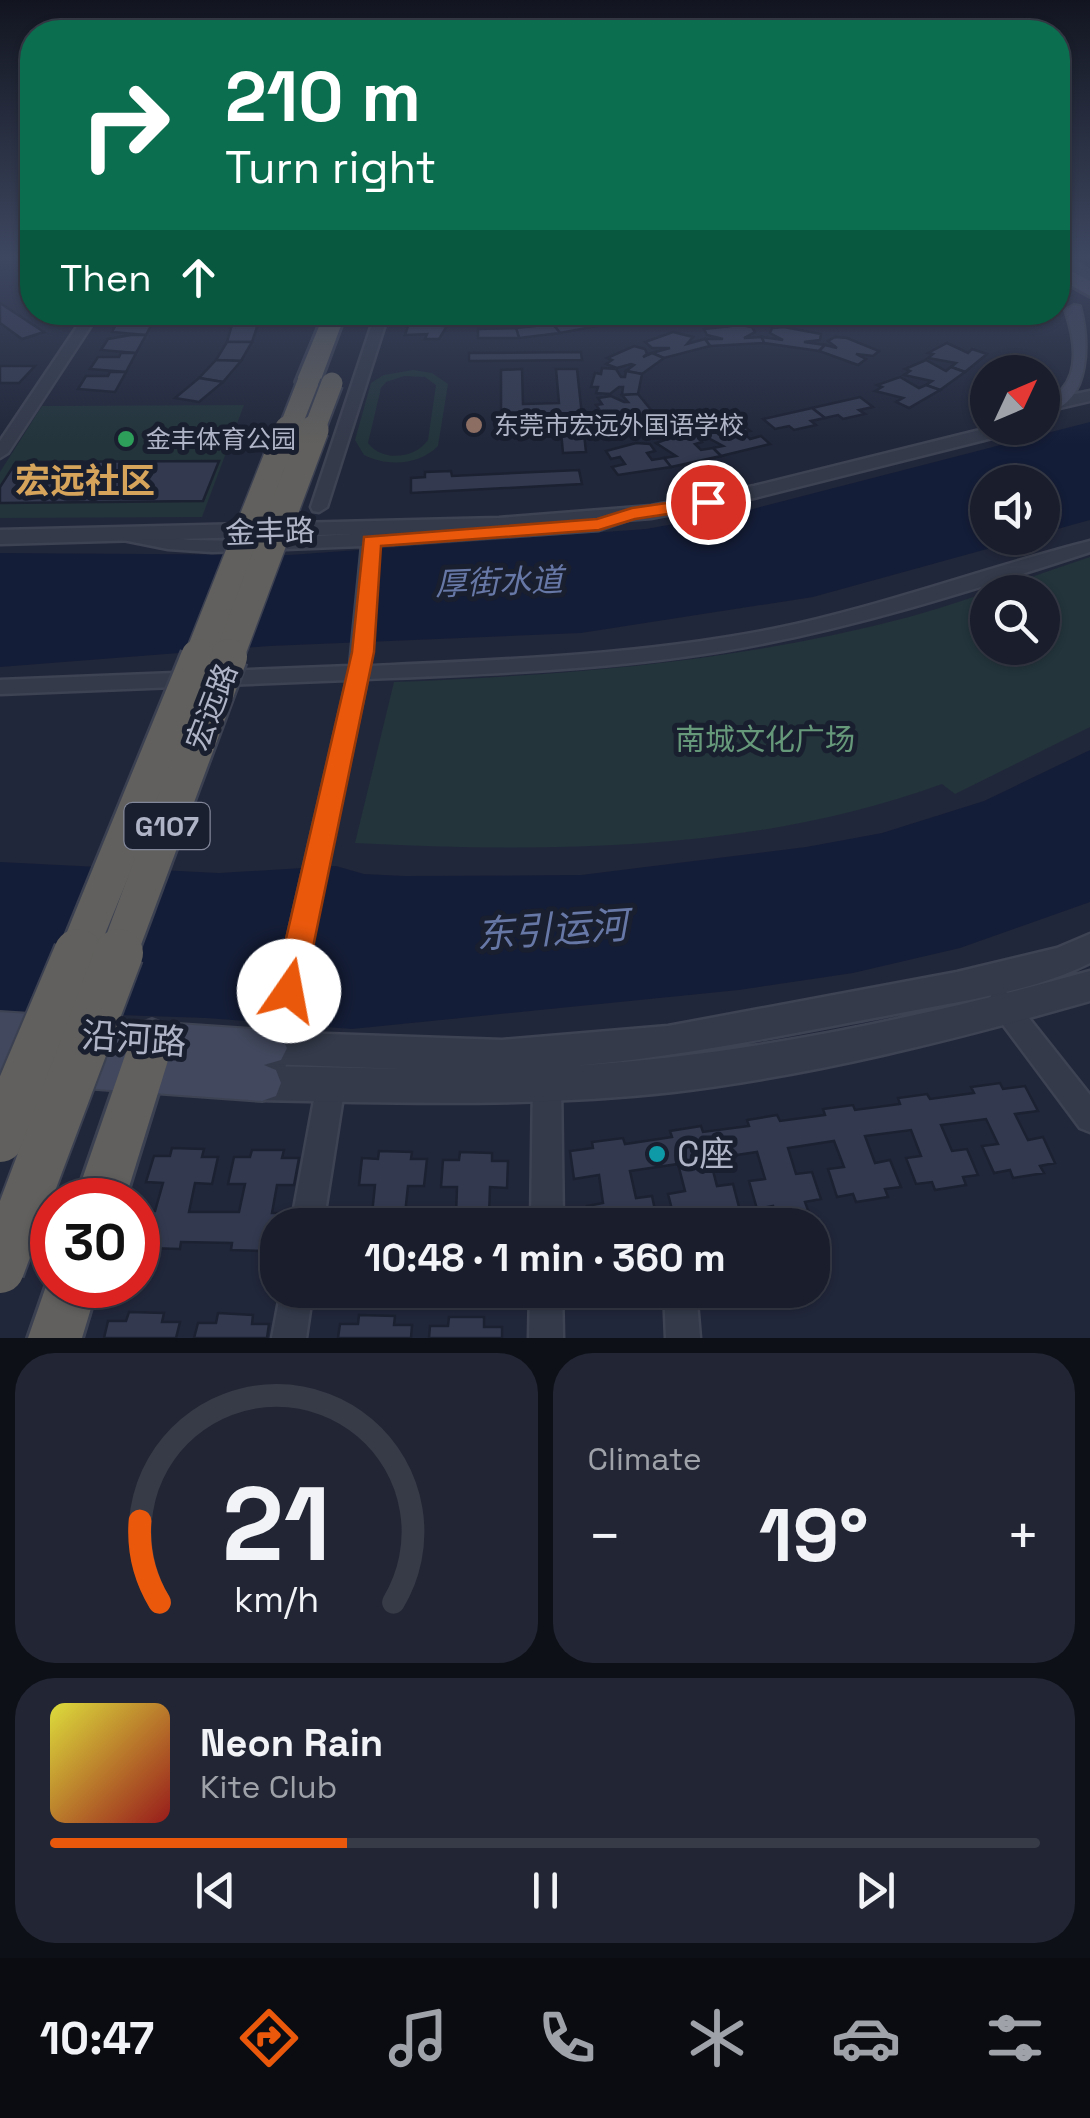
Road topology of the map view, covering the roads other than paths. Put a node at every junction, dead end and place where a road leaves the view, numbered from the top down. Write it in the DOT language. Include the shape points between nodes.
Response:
graph roads {
  1 [pos="1079,319"];
  2 [pos="85,325"];
  3 [pos="333,325"];
  4 [pos="349,325"];
  5 [pos="379,325"];
  6 [pos="320,383"];
  7 [pos="1090,396"];
  8 [pos="1060,403"];
  9 [pos="1060,406"];
  10 [pos="1090,408"];
  11 [pos="1060,410"];
  12 [pos="970,425"];
  13 [pos="970,438"];
  14 [pos="0,453"];
  15 [pos="319,507"];
  16 [pos="632,514"];
  17 [pos="0,528"];
  18 [pos="124,534"];
  19 [pos="0,536"];
  20 [pos="372,541"];
  21 [pos="1090,546"];
  22 [pos="361,663"];
  23 [pos="0,688"];
  24 [pos="1090,948"];
  25 [pos="985,980"];
  26 [pos="1090,986"];
  27 [pos="1007,1009"];
  28 [pos="0,1029"];
  29 [pos="146,1058"];
  30 [pos="271,1058"];
  31 [pos="0,1064"];
  32 [pos="548,1083"];
  33 [pos="330,1084"];
  34 [pos="1090,1118"];
  35 [pos="0,1138"];
  36 [pos="107,1178"];
  37 [pos="311,1208"];
  38 [pos="547,1208"];
  39 [pos="0,1270"];
  40 [pos="65,1308"];
  41 [pos="294,1308"];
  42 [pos="546,1308"];
  43 [pos="681,1308"];
  44 [pos="55,1338"];
  45 [pos="289,1338"];
  46 [pos="546,1338"];
  47 [pos="683,1338"];
  1 -- 8 [label="main road" via="1080,378"];
  2 -- 14 [label="street"];
  3 -- 6 [label="highway, 宏远路 / G107"];
  4 -- 6 [label="highway, 宏远路 / G107"];
  5 -- 15 [label="street"];
  6 -- 35 [label="highway, 宏远路 / G107, bridge"];
  6 -- 39 [label="highway, 宏远路 / G107, bridge"];
  7 -- 9 [label="street"];
  10 -- 11 [label="street"];
  12 -- 17 [label="street, 金丰路" via="645,500 368,519"];
  13 -- 16 [label="street, 金丰路" via="754,492"];
  16 -- 18 [label="street, 金丰路"];
  16 -- 20 [label="street" via="599,524"];
  18 -- 19 [label="street, 金丰路"];
  18 -- 20 [label="street" via="202,547"];
  20 -- 22 [label="street"];
  21 -- 22 [label="street" via="900,608 757,638 584,662"];
  22 -- 23 [label="street"];
  22 -- 30 [label="street"];
  24 -- 25 [label="street"];
  25 -- 27 [label="street"];
  25 -- 30 [label="street" via="668,1042 502,1056"];
  26 -- 27 [label="street"];
  27 -- 32 [label="street" via="821,1054 672,1075"];
  27 -- 34 [label="street"];
  28 -- 29 [label="main road, 沿河路"];
  29 -- 30 [label="main road, 沿河路"];
  29 -- 31 [label="main road, 沿河路"];
  29 -- 36 [label="highway"];
  30 -- 33 [label="street"];
  32 -- 33 [label="street"];
  32 -- 38 [label="street"];
  33 -- 37 [label="street"];
  40 -- 44 [label="highway"];
  41 -- 45 [label="street"];
  42 -- 46 [label="street"];
  43 -- 47 [label="street"];
}
